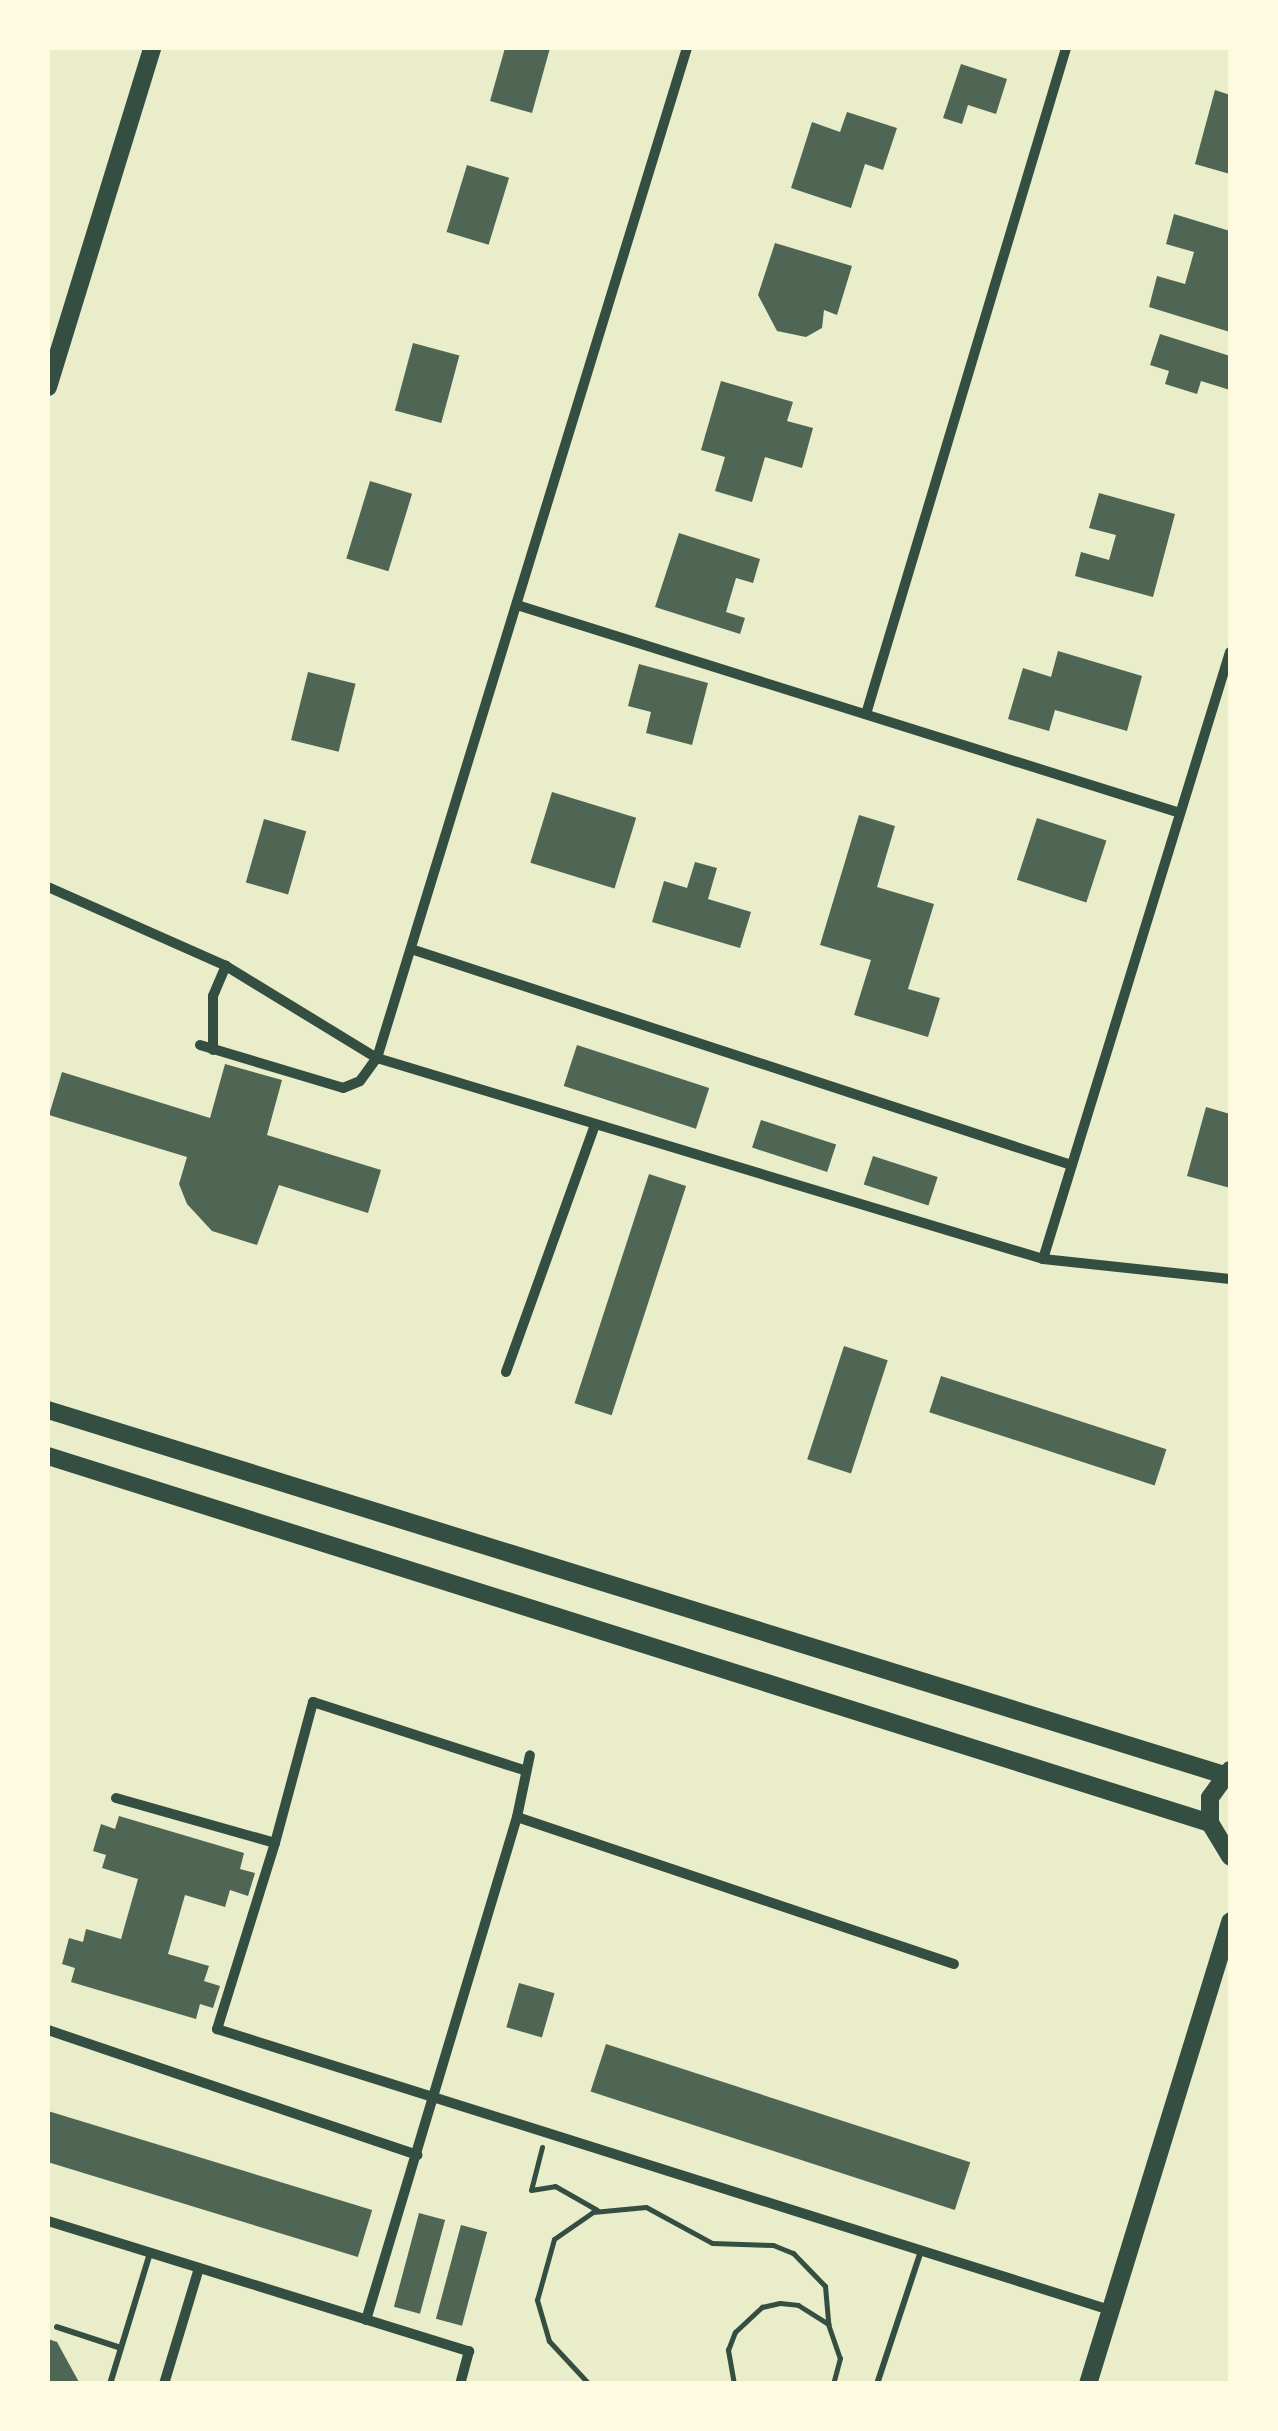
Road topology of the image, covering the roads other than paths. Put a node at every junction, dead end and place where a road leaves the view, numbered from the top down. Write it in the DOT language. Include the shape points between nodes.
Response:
graph roads {
  1 [pos="151,48"];
  2 [pos="687,48"];
  3 [pos="1066,48"];
  4 [pos="48,387"];
  5 [pos="517,605"];
  6 [pos="1230,652"];
  7 [pos="866,714"];
  8 [pos="1180,813"];
  9 [pos="48,887"];
  10 [pos="411,949"];
  11 [pos="226,966"];
  12 [pos="200,1045"];
  13 [pos="213,1050"];
  14 [pos="377,1058"];
  15 [pos="595,1126"];
  16 [pos="1070,1165"];
  17 [pos="1043,1259"];
  18 [pos="1230,1280"];
  19 [pos="506,1372"];
  20 [pos="48,1410"];
  21 [pos="48,1456"];
  22 [pos="530,1756"];
  23 [pos="526,1771"];
  24 [pos="1228,1772"];
  25 [pos="116,1798"];
  26 [pos="517,1816"];
  27 [pos="1210,1822"];
  28 [pos="275,1844"];
  29 [pos="1230,1856"];
  30 [pos="1230,1921"];
  31 [pos="954,1964"];
  32 [pos="48,2030"];
  33 [pos="435,2095"];
  34 [pos="417,2155"];
  35 [pos="48,2221"];
  36 [pos="921,2250"];
  37 [pos="150,2253"];
  38 [pos="199,2268"];
  39 [pos="1110,2310"];
  40 [pos="366,2320"];
  41 [pos="57,2327"];
  42 [pos="121,2348"];
  43 [pos="110,2384"];
  44 [pos="164,2384"];
  45 [pos="460,2384"];
  46 [pos="877,2384"];
  47 [pos="1088,2384"];
  1 -- 4 [label="main road"];
  2 -- 5 [label="street"];
  3 -- 7 [label="street"];
  5 -- 7 [label="street"];
  5 -- 10 [label="street"];
  6 -- 8 [label="street"];
  7 -- 8 [label="street"];
  8 -- 16 [label="street"];
  9 -- 11 [label="street"];
  10 -- 14 [label="street"];
  10 -- 16 [label="street"];
  11 -- 13 [label="street" via="213,996"];
  11 -- 14 [label="street"];
  12 -- 13 [label="street"];
  13 -- 14 [label="street" via="343,1088 360,1081"];
  14 -- 15 [label="street"];
  15 -- 17 [label="street"];
  15 -- 19 [label="street"];
  16 -- 17 [label="street"];
  17 -- 18 [label="street"];
  20 -- 24 [label="main road"];
  21 -- 27 [label="main road"];
  22 -- 23 [label="street"];
  23 -- 26 [label="street"];
  23 -- 28 [label="street" via="313,1702"];
  24 -- 27 [label="main road" via="1210,1798"];
  25 -- 28 [label="street"];
  26 -- 31 [label="street"];
  26 -- 33 [label="street"];
  27 -- 29 [label="main road"];
  28 -- 33 [label="street" via="218,2029"];
  30 -- 39 [label="main road"];
  32 -- 34 [label="street"];
  33 -- 34 [label="street"];
  33 -- 36 [label="street"];
  34 -- 40 [label="street"];
  35 -- 37 [label="street"];
  36 -- 39 [label="street"];
  36 -- 46 [label="lane"];
  37 -- 38 [label="street"];
  37 -- 42 [label="lane"];
  38 -- 40 [label="street"];
  38 -- 44 [label="street"];
  39 -- 47 [label="main road"];
  40 -- 45 [label="street" via="469,2351"];
  41 -- 42 [label="lane"];
  42 -- 43 [label="lane"];
}
